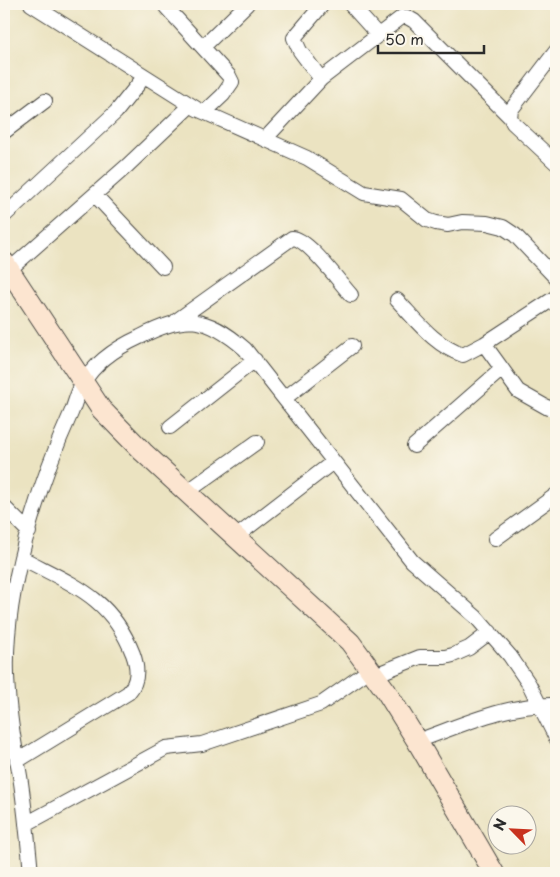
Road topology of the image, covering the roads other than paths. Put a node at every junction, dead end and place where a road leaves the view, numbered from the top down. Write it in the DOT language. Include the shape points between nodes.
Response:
graph roads {
  1 [pos="31,4"];
  2 [pos="247,4"];
  3 [pos="323,4"];
  4 [pos="350,4"];
  5 [pos="166,7"];
  6 [pos="378,35"];
  7 [pos="203,47"];
  8 [pos="556,50"];
  9 [pos="144,77"];
  10 [pos="321,79"];
  11 [pos="45,101"];
  12 [pos="190,105"];
  13 [pos="204,112"];
  14 [pos="510,117"];
  15 [pos="4,132"];
  16 [pos="265,139"];
  17 [pos="556,163"];
  18 [pos="95,195"];
  19 [pos="4,216"];
  20 [pos="6,266"];
  21 [pos="163,267"];
  22 [pos="556,278"];
  23 [pos="351,295"];
  24 [pos="556,298"];
  25 [pos="397,300"];
  26 [pos="176,321"];
  27 [pos="484,344"];
  28 [pos="352,346"];
  29 [pos="254,360"];
  30 [pos="502,369"];
  31 [pos="82,384"];
  32 [pos="285,398"];
  33 [pos="556,407"];
  34 [pos="170,427"];
  35 [pos="257,442"];
  36 [pos="414,446"];
  37 [pos="333,462"];
  38 [pos="188,492"];
  39 [pos="556,495"];
  40 [pos="4,507"];
  41 [pos="29,532"];
  42 [pos="236,536"];
  43 [pos="495,540"];
  44 [pos="22,558"];
  45 [pos="490,632"];
  46 [pos="373,672"];
  47 [pos="8,700"];
  48 [pos="538,704"];
  49 [pos="556,705"];
  50 [pos="4,716"];
  51 [pos="556,738"];
  52 [pos="417,741"];
  53 [pos="17,761"];
  54 [pos="26,824"];
  55 [pos="31,873"];
  56 [pos="494,873"];
  1 -- 9 [label="street"];
  2 -- 7 [label="street"];
  3 -- 10 [label="street" via="294,38"];
  4 -- 6 [label="street"];
  5 -- 7 [label="street"];
  6 -- 10 [label="street"];
  6 -- 14 [label="street" via="402,17 414,21"];
  7 -- 13 [label="street" via="232,82"];
  8 -- 14 [label="street" via="511,110"];
  9 -- 12 [label="street"];
  9 -- 19 [label="street" via="116,112"];
  10 -- 16 [label="street"];
  11 -- 15 [label="street"];
  12 -- 13 [label="street"];
  12 -- 18 [label="street"];
  13 -- 16 [label="street"];
  14 -- 17 [label="street"];
  16 -- 22 [label="street" via="307,158 364,193 401,200 427,220 448,225 487,223 503,228 515,235"];
  18 -- 20 [label="street"];
  18 -- 21 [label="street"];
  20 -- 31 [label="street"];
  23 -- 26 [label="street" via="308,246 292,238"];
  24 -- 27 [label="street"];
  25 -- 27 [label="street" via="445,348 463,355"];
  26 -- 29 [label="street" via="189,320 222,331"];
  26 -- 31 [label="street" via="114,351"];
  27 -- 30 [label="street"];
  28 -- 32 [label="street"];
  29 -- 32 [label="street"];
  29 -- 34 [label="street"];
  30 -- 33 [label="street" via="527,398 548,408"];
  30 -- 36 [label="street"];
  31 -- 38 [label="street" via="101,409"];
  31 -- 41 [label="street" via="46,476"];
  32 -- 37 [label="street"];
  35 -- 38 [label="street"];
  37 -- 42 [label="street"];
  37 -- 45 [label="street" via="412,561"];
  38 -- 42 [label="street"];
  39 -- 43 [label="street"];
  40 -- 41 [label="street"];
  41 -- 44 [label="street"];
  42 -- 46 [label="street" via="333,624"];
  44 -- 47 [label="street" via="8,630"];
  44 -- 53 [label="street" via="81,589 106,608 126,637 137,672 128,693"];
  45 -- 46 [label="street" via="454,655 420,657"];
  45 -- 48 [label="street" via="520,670"];
  46 -- 52 [label="street"];
  46 -- 54 [label="street" via="309,710 202,744 166,748"];
  47 -- 50 [label="street"];
  47 -- 53 [label="street"];
  48 -- 49 [label="street"];
  48 -- 51 [label="street"];
  48 -- 52 [label="street" via="506,710"];
  52 -- 56 [label="street"];
  53 -- 54 [label="street"];
  54 -- 55 [label="street"];
}
